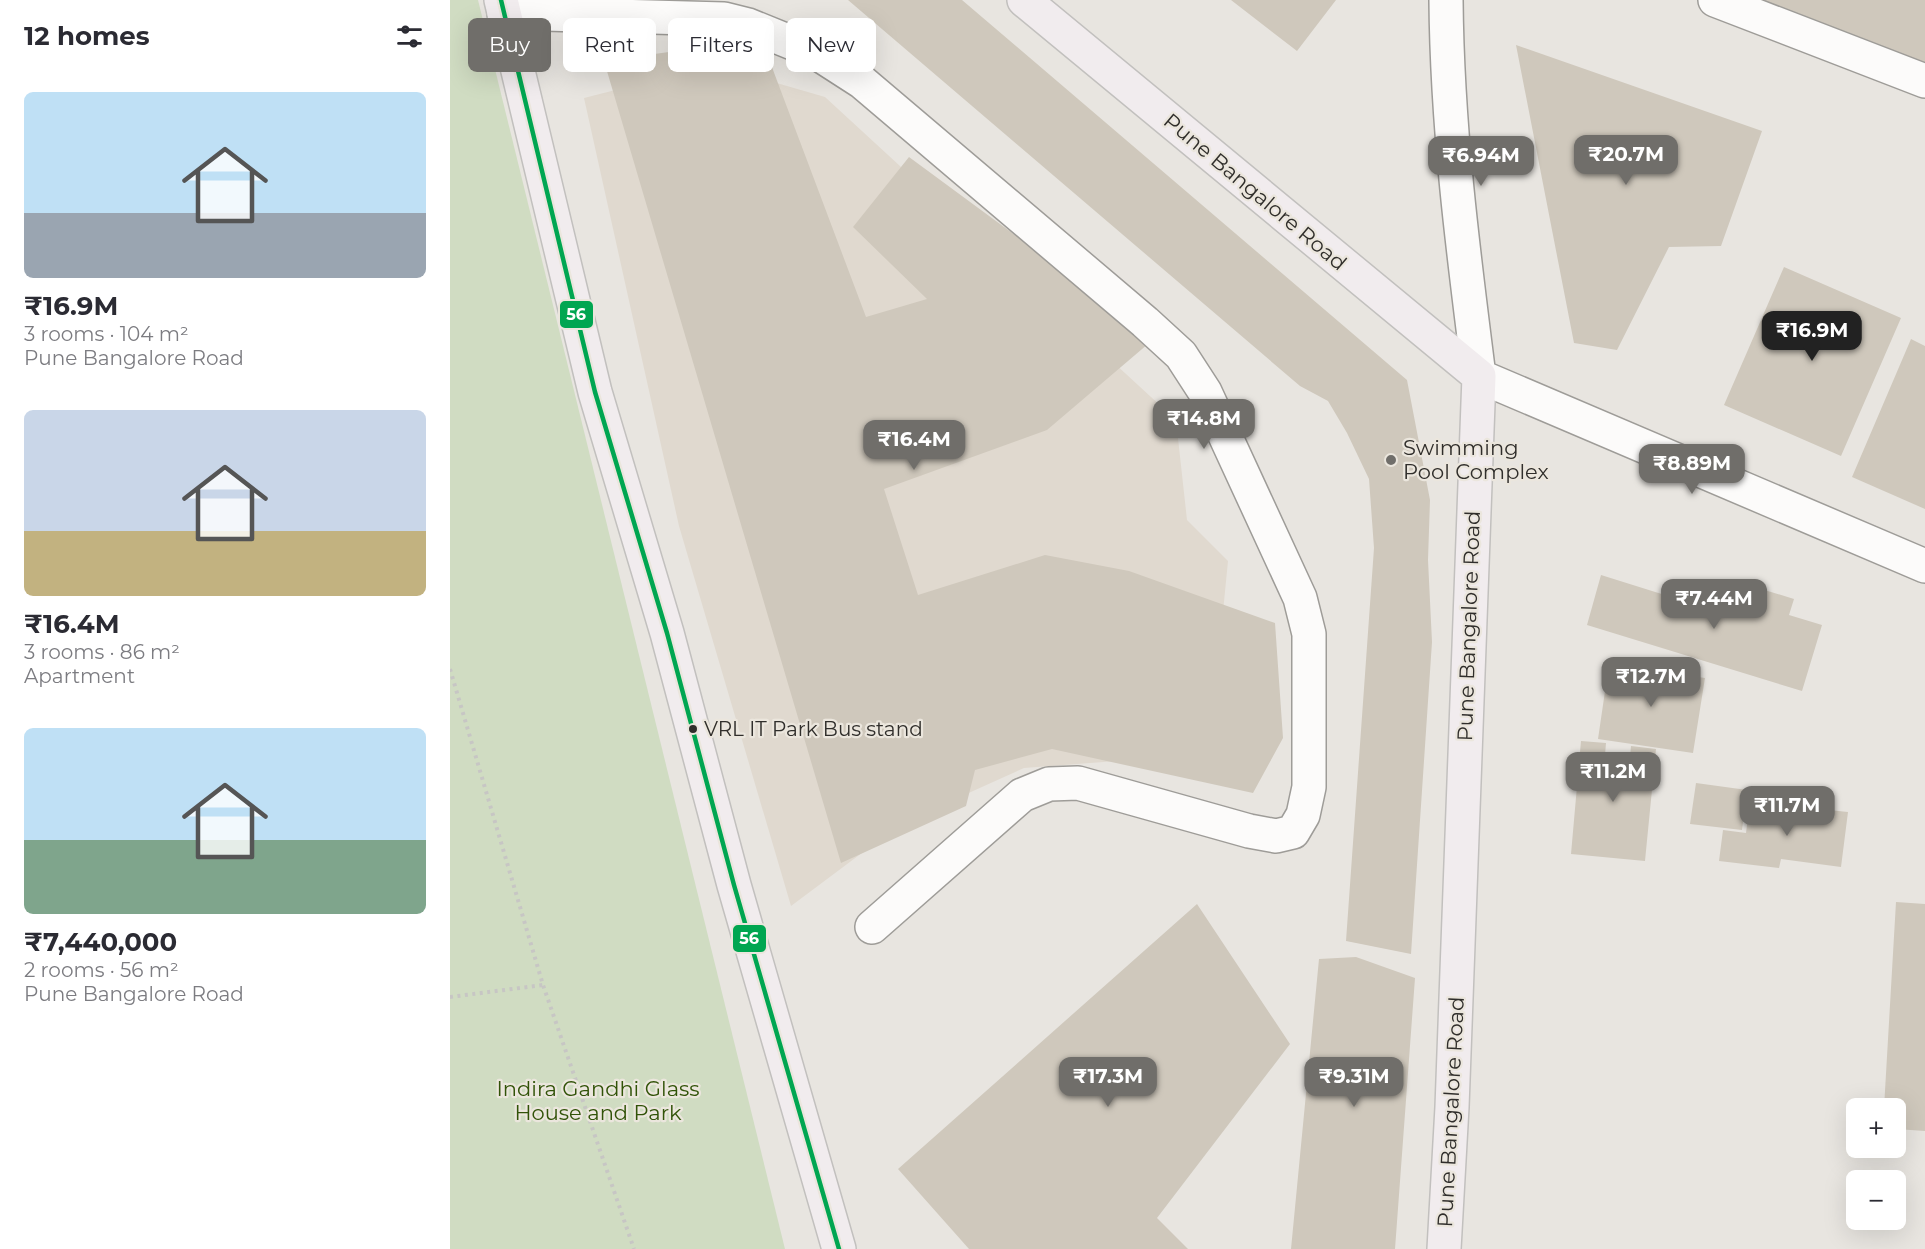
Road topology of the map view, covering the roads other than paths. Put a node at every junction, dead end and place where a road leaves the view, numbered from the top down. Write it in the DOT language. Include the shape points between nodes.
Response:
graph roads {
  1 [pos="1024,0"];
  2 [pos="1446,0"];
  3 [pos="1716,0"];
  4 [pos="503,7"];
  5 [pos="560,7"];
  6 [pos="1925,81"];
  7 [pos="1479,376"];
  8 [pos="1925,566"];
  9 [pos="872,927"];
  10 [pos="838,1249"];
  11 [pos="1444,1249"];
  1 -- 7 [label="main road, Pune Bangalore Road"];
  2 -- 7 [label="street" via="1456,188"];
  3 -- 6 [label="street"];
  4 -- 5 [label="street"];
  4 -- 10 [label="main road" via="595,392 667,633"];
  5 -- 9 [label="street" via="724,19 817,53 862,82 1181,355 1205,392 1300,598 1309,634 1309,788 1303,816 1293,832 1276,836 1249,831 1078,783 1049,784 1022,795"];
  7 -- 8 [label="street"];
  7 -- 11 [label="main road, Pune Bangalore Road"];
}
